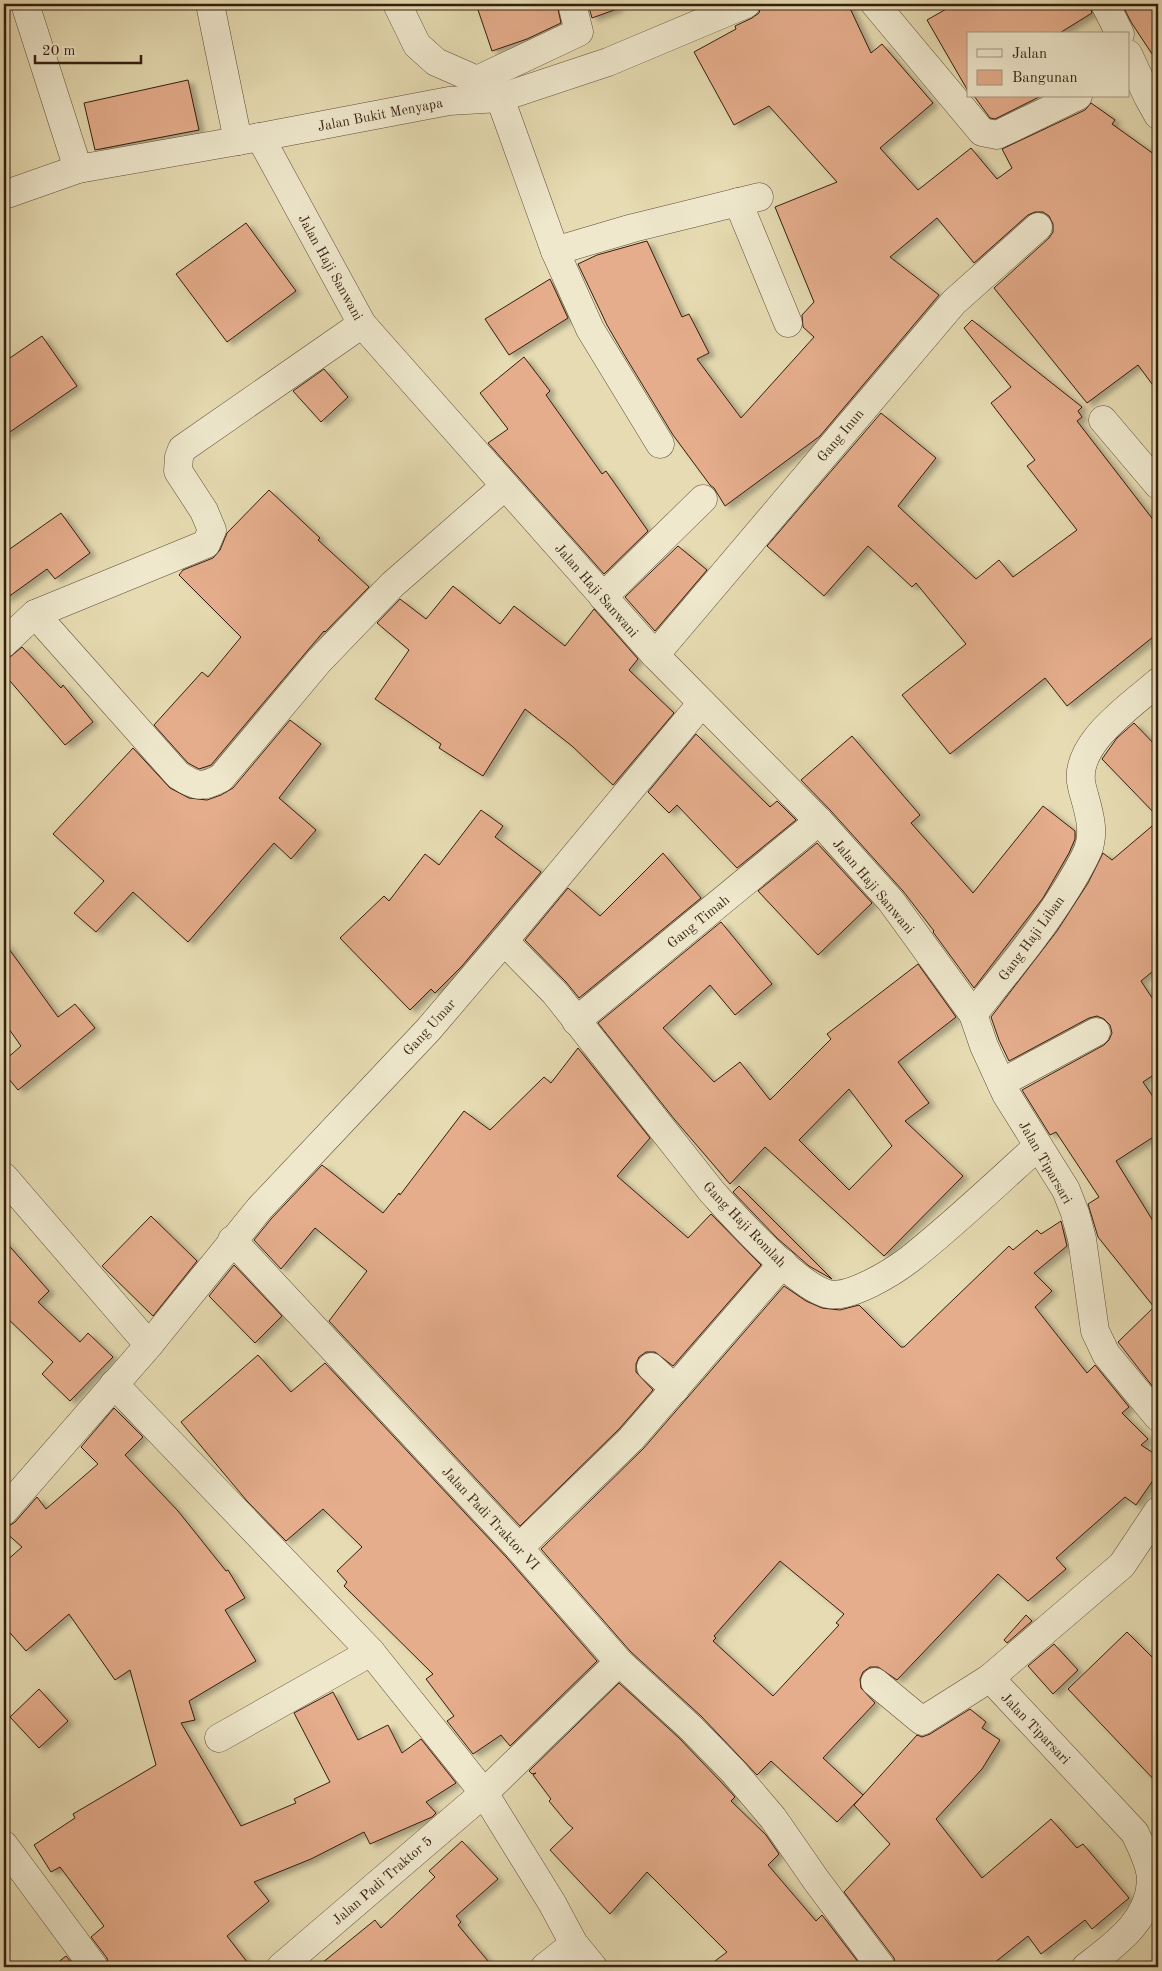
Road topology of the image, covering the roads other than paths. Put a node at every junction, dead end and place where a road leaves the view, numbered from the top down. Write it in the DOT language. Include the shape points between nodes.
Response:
graph roads {
  1 [pos="25,4"];
  2 [pos="210,4"];
  3 [pos="397,4"];
  4 [pos="572,4"];
  5 [pos="746,4"];
  6 [pos="875,4"];
  7 [pos="1105,4"];
  8 [pos="1119,32"];
  9 [pos="1130,66"];
  10 [pos="500,98"];
  11 [pos="1074,98"];
  12 [pos="1158,115"];
  13 [pos="249,139"];
  14 [pos="78,169"];
  15 [pos="4,195"];
  16 [pos="1038,227"];
  17 [pos="556,251"];
  18 [pos="788,323"];
  19 [pos="362,324"];
  20 [pos="1103,420"];
  21 [pos="660,444"];
  22 [pos="1158,485"];
  23 [pos="505,486"];
  24 [pos="703,499"];
  25 [pos="603,597"];
  26 [pos="35,614"];
  27 [pos="4,643"];
  28 [pos="654,655"];
  29 [pos="1158,682"];
  30 [pos="702,703"];
  31 [pos="819,821"];
  32 [pos="504,941"];
  33 [pos="973,1014"];
  34 [pos="576,1021"];
  35 [pos="1096,1032"];
  36 [pos="1001,1083"];
  37 [pos="1038,1146"];
  38 [pos="4,1177"];
  39 [pos="232,1240"];
  40 [pos="783,1263"];
  41 [pos="149,1345"];
  42 [pos="651,1368"];
  43 [pos="114,1384"];
  44 [pos="675,1389"];
  45 [pos="1158,1417"];
  46 [pos="4,1511"];
  47 [pos="1158,1511"];
  48 [pos="519,1548"];
  49 [pos="371,1652"];
  50 [pos="618,1662"];
  51 [pos="990,1678"];
  52 [pos="875,1682"];
  53 [pos="219,1738"];
  54 [pos="484,1793"];
  55 [pos="5,1850"];
  56 [pos="574,1944"];
  57 [pos="94,1967"];
  58 [pos="281,1967"];
  59 [pos="545,1967"];
  60 [pos="593,1967"];
  61 [pos="880,1967"];
  62 [pos="1086,1967"];
  1 -- 14 [label="street"];
  2 -- 13 [label="street, Jalan Haji Sanwani"];
  3 -- 4 [label="street" via="417,46 436,62 477,80 579,32"];
  5 -- 10 [label="street, Jalan Bukit Menyapa" via="608,62"];
  6 -- 11 [label="street" via="982,132 997,135"];
  7 -- 8 [label="street"];
  9 -- 12 [label="street"];
  10 -- 13 [label="street, Jalan Bukit Menyapa" via="449,101"];
  10 -- 17 [label="street"];
  13 -- 14 [label="street, Jalan Bukit Menyapa"];
  13 -- 19 [label="street, Jalan Haji Sanwani"];
  14 -- 15 [label="street, Jalan Bukit Menyapa"];
  16 -- 28 [label="street, Gang Inun" via="954,302"];
  17 -- 18 [label="street" via="748,200"];
  17 -- 21 [label="street" via="590,329"];
  19 -- 23 [label="street, Jalan Haji Sanwani"];
  19 -- 26 [label="street" via="182,449 178,457 178,471 204,511 212,530 206,544"];
  20 -- 22 [label="street"];
  23 -- 25 [label="street, Jalan Haji Sanwani"];
  23 -- 26 [label="street" via="392,585 319,661 221,778 207,785 195,785 178,775"];
  24 -- 25 [label="street"];
  25 -- 28 [label="street, Jalan Haji Sanwani"];
  26 -- 27 [label="street"];
  28 -- 30 [label="street, Jalan Haji Sanwani"];
  29 -- 33 [label="street, Gang Haji Liban" via="1100,734 1086,754 1080,776 1090,821 1089,849 1047,921"];
  30 -- 31 [label="street, Jalan Haji Sanwani"];
  30 -- 32 [label="street, Gang Umar"];
  31 -- 33 [label="street, Jalan Haji Sanwani" via="891,901"];
  31 -- 34 [label="street, Gang Timah"];
  32 -- 34 [label="street, Gang Haji Romlah" via="555,993"];
  32 -- 39 [label="street, Gang Umar" via="428,1030"];
  33 -- 36 [label="street, Jalan Tiparsari"];
  34 -- 40 [label="street, Gang Haji Romlah" via="712,1192"];
  35 -- 36 [label="street"];
  36 -- 37 [label="street, Jalan Tiparsari"];
  37 -- 40 [label="street, Gang Haji Romlah" via="909,1260 877,1280 855,1290 828,1294 794,1275"];
  37 -- 45 [label="street, Jalan Tiparsari" via="1066,1190 1075,1213 1101,1344"];
  38 -- 41 [label="street"];
  39 -- 41 [label="street, Gang Umar"];
  39 -- 48 [label="street, Jalan Padi Traktor VI"];
  40 -- 44 [label="street"];
  41 -- 43 [label="street, Gang Umar"];
  42 -- 44 [label="street"];
  43 -- 46 [label="street, Gang Umar"];
  43 -- 49 [label="street"];
  44 -- 48 [label="street" via="631,1439"];
  47 -- 51 [label="street" via="1122,1565"];
  48 -- 50 [label="street, Jalan Padi Traktor VI"];
  49 -- 53 [label="street"];
  49 -- 54 [label="street"];
  50 -- 54 [label="street"];
  50 -- 61 [label="street, Jalan Padi Traktor VI" via="690,1726 733,1771 772,1818"];
  51 -- 52 [label="street" via="922,1721"];
  51 -- 62 [label="street, Jalan Tiparsari" via="1135,1833 1147,1861 1151,1879 1148,1899 1136,1922 1125,1936"];
  54 -- 56 [label="street"];
  54 -- 58 [label="street, Jalan Padi Traktor 5"];
  55 -- 57 [label="street"];
  56 -- 59 [label="street"];
  56 -- 60 [label="street"];
}
